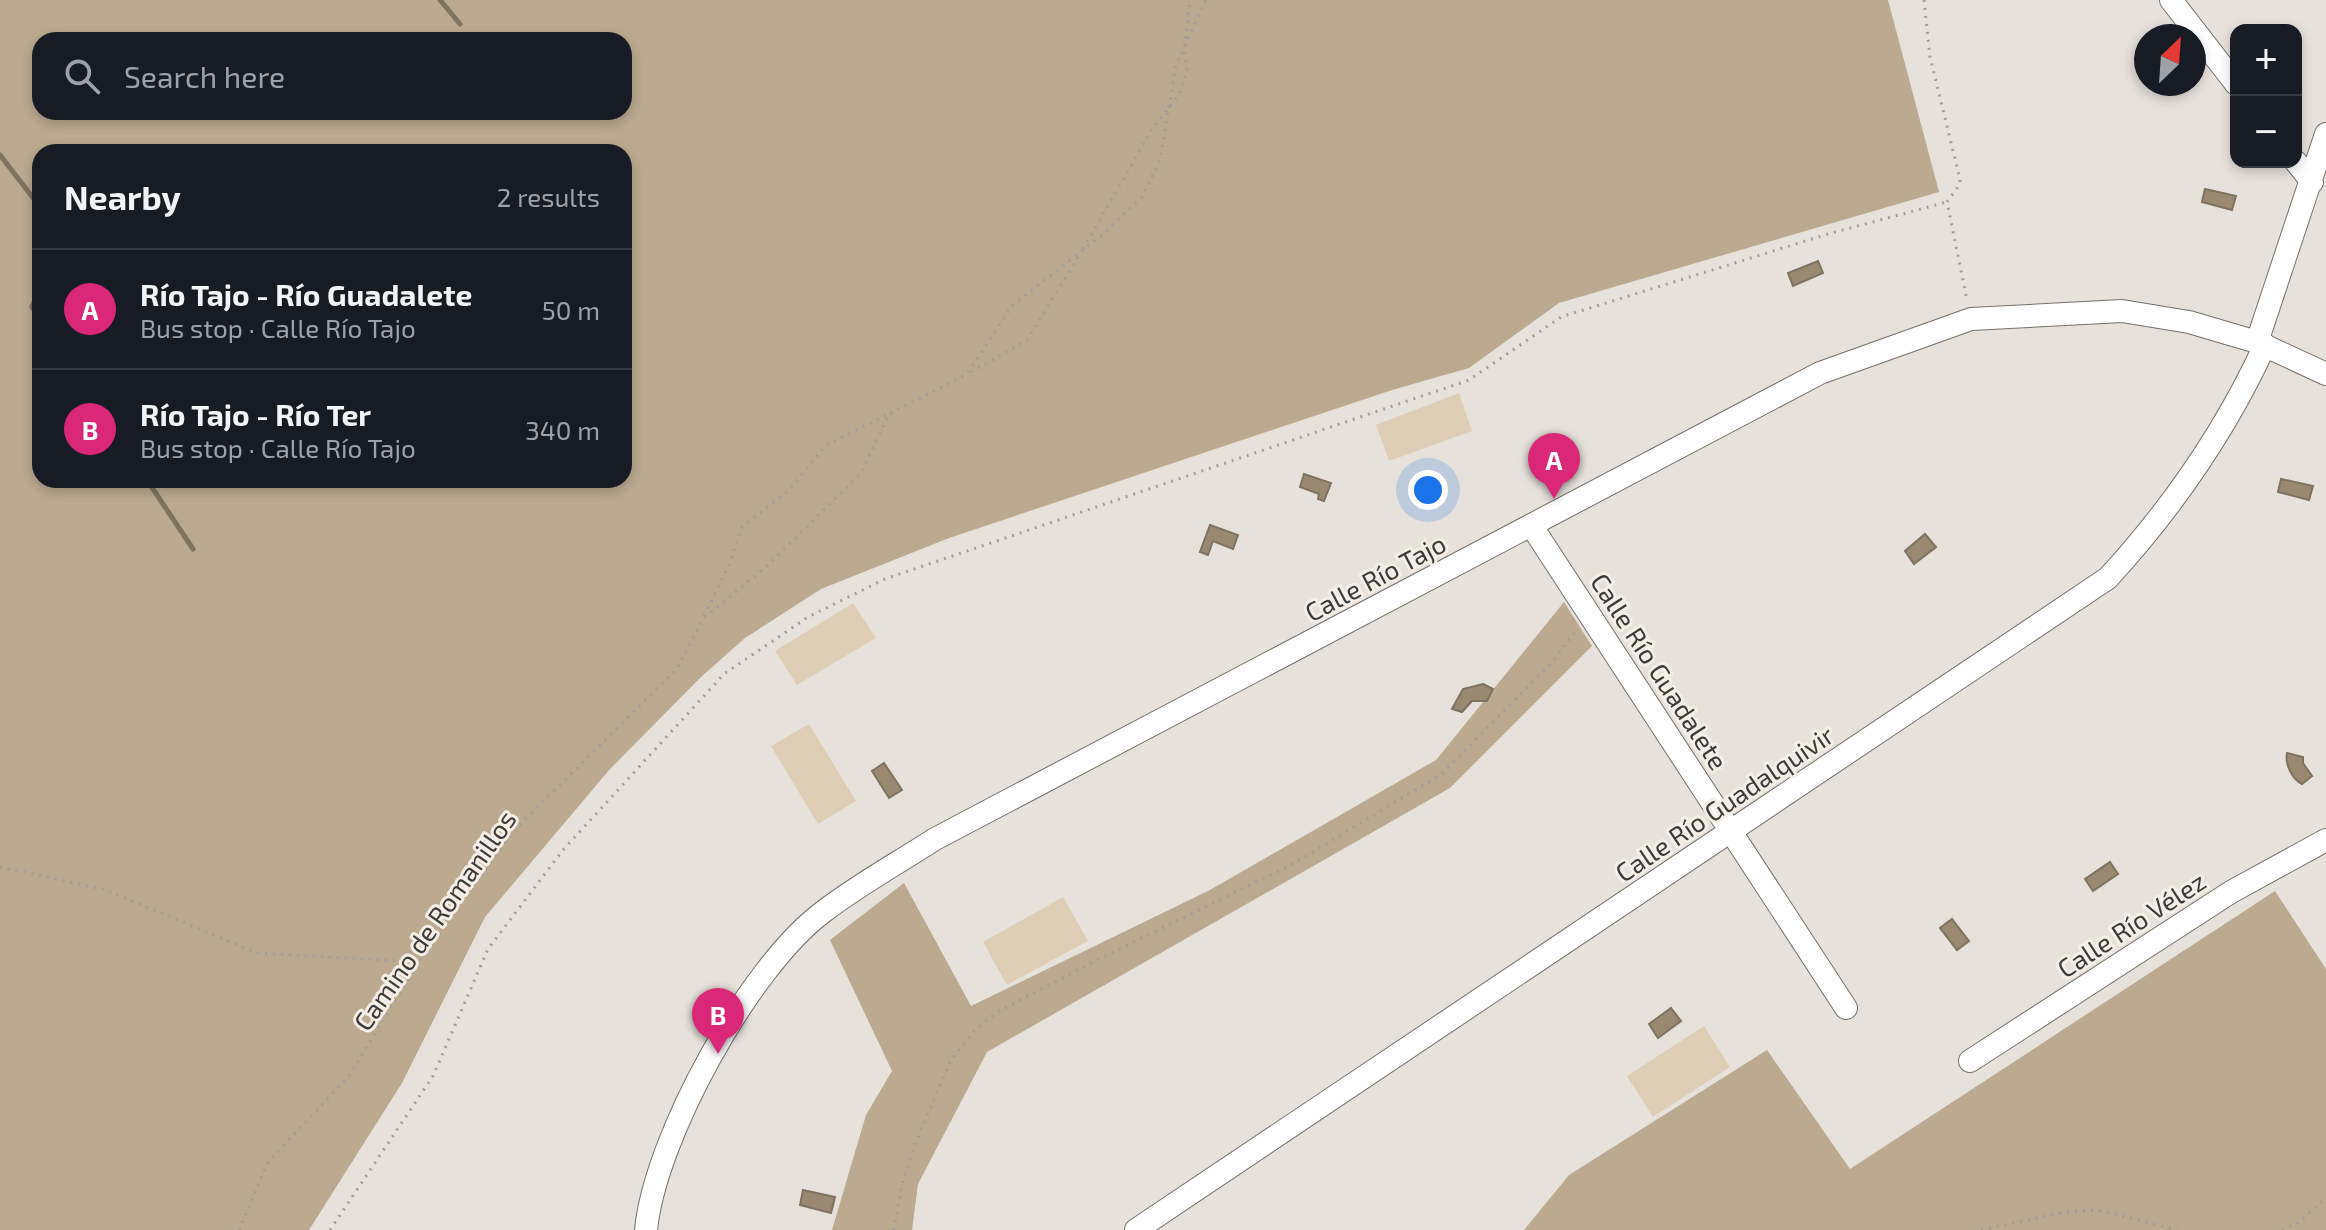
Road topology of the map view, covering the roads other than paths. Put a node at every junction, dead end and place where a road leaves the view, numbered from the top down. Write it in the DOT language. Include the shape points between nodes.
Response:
graph roads {
  1 [pos="2171,0"];
  2 [pos="2230,76"];
  3 [pos="2326,134"];
  4 [pos="2301,168"];
  5 [pos="2312,182"];
  6 [pos="2261,344"];
  7 [pos="2326,374"];
  8 [pos="1531,525"];
  9 [pos="1731,832"];
  10 [pos="2326,840"];
  11 [pos="1846,1008"];
  12 [pos="1970,1061"];
  13 [pos="646,1230"];
  14 [pos="1136,1230"];
  1 -- 2 [label="street"];
  3 -- 5 [label="street, Calle Río Guadalquivir"];
  4 -- 5 [label="street"];
  5 -- 6 [label="street, Calle Río Guadalquivir"];
  6 -- 7 [label="street, Calle Río Tajo"];
  6 -- 8 [label="street, Calle Río Tajo" via="2189,322 2122,311 1971,319 1820,373"];
  6 -- 9 [label="street, Calle Río Guadalquivir" via="2199,468 2108,578"];
  8 -- 9 [label="street, Calle Río Guadalete"];
  8 -- 13 [label="street, Calle Río Tajo" via="935,839 821,913 772,965 719,1043 678,1118"];
  9 -- 11 [label="street, Calle Río Guadalete"];
  9 -- 14 [label="street, Calle Río Guadalquivir"];
  10 -- 12 [label="street, Calle Río Vélez" via="2231,892"];
}
